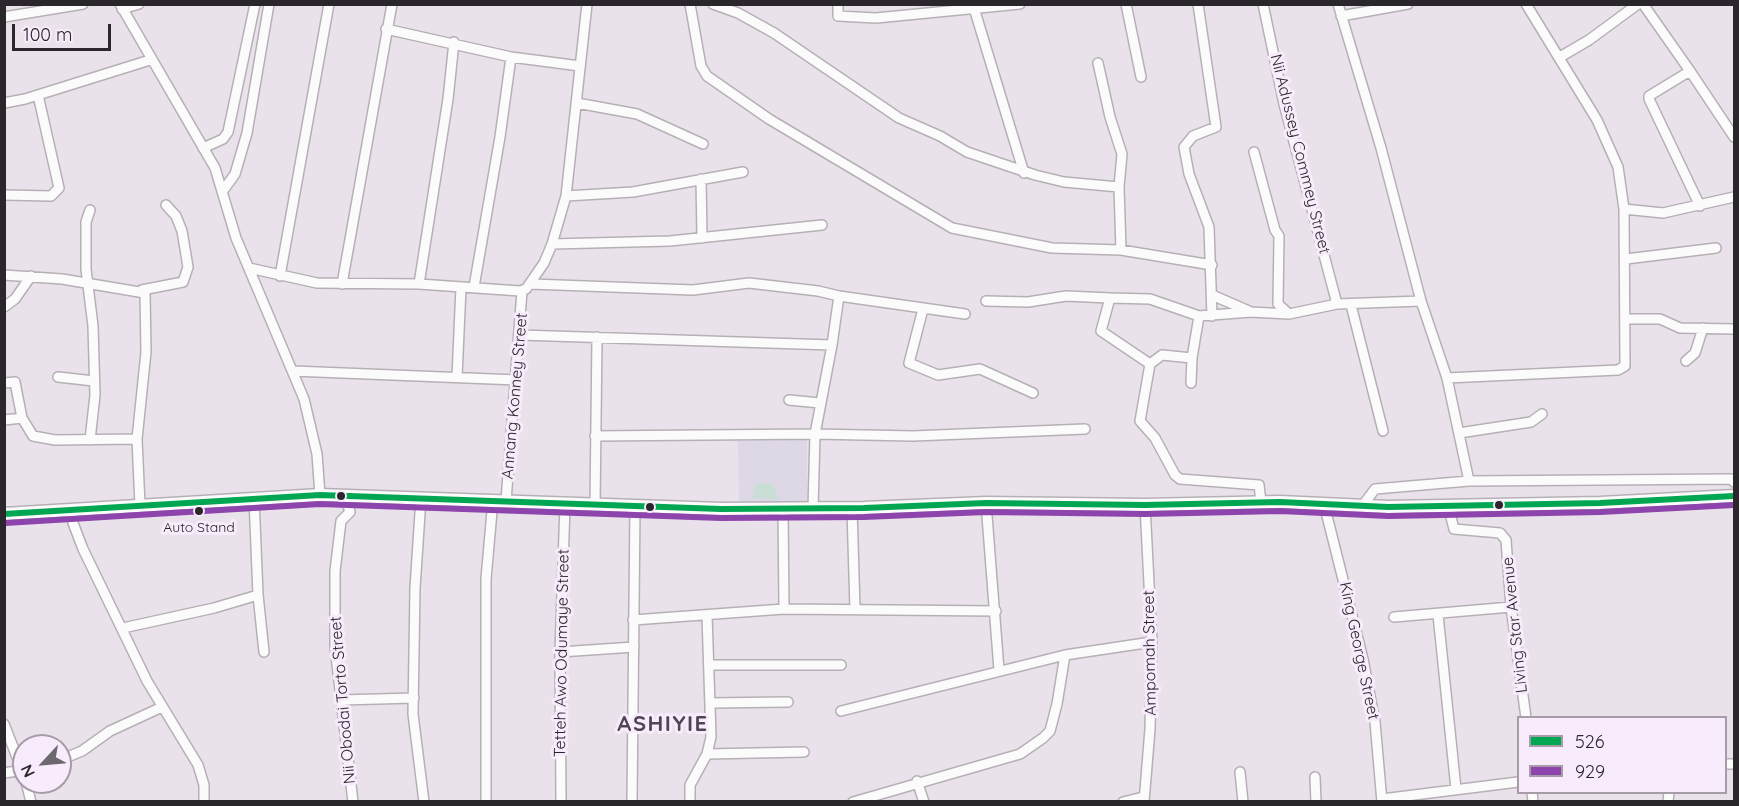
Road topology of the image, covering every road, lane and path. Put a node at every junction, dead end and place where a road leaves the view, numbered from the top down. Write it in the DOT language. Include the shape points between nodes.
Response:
graph roads {
  1 [pos="83,4"];
  2 [pos="139,4"];
  3 [pos="255,4"];
  4 [pos="269,4"];
  5 [pos="329,4"];
  6 [pos="392,4"];
  7 [pos="587,4"];
  8 [pos="690,4"];
  9 [pos="713,4"];
  10 [pos="838,4"];
  11 [pos="1020,4"];
  12 [pos="1126,4"];
  13 [pos="1197,4"];
  14 [pos="1263,4"];
  15 [pos="1338,4"];
  16 [pos="1408,4"];
  17 [pos="1526,4"];
  18 [pos="1641,4"];
  19 [pos="121,7"];
  20 [pos="974,8"];
  21 [pos="1341,16"];
  22 [pos="4,17"];
  23 [pos="386,29"];
  24 [pos="454,42"];
  25 [pos="511,57"];
  26 [pos="1560,57"];
  27 [pos="150,60"];
  28 [pos="1098,63"];
  29 [pos="580,66"];
  30 [pos="1690,71"];
  31 [pos="1141,77"];
  32 [pos="38,95"];
  33 [pos="4,103"];
  34 [pos="577,103"];
  35 [pos="1734,137"];
  36 [pos="703,144"];
  37 [pos="203,148"];
  38 [pos="1254,152"];
  39 [pos="743,172"];
  40 [pos="1024,173"];
  41 [pos="701,179"];
  42 [pos="1119,187"];
  43 [pos="222,192"];
  44 [pos="4,195"];
  45 [pos="566,196"];
  46 [pos="1734,198"];
  47 [pos="166,205"];
  48 [pos="1700,206"];
  49 [pos="1624,208"];
  50 [pos="90,210"];
  51 [pos="822,225"];
  52 [pos="702,238"];
  53 [pos="552,244"];
  54 [pos="1716,248"];
  55 [pos="1121,250"];
  56 [pos="1626,259"];
  57 [pos="1212,265"];
  58 [pos="249,268"];
  59 [pos="4,274"];
  60 [pos="31,276"];
  61 [pos="280,276"];
  62 [pos="87,284"];
  63 [pos="342,284"];
  64 [pos="419,284"];
  65 [pos="531,284"];
  66 [pos="461,287"];
  67 [pos="474,287"];
  68 [pos="142,290"];
  69 [pos="522,291"];
  70 [pos="1212,295"];
  71 [pos="839,296"];
  72 [pos="1110,298"];
  73 [pos="986,300"];
  74 [pos="1421,300"];
  75 [pos="1337,304"];
  76 [pos="1351,306"];
  77 [pos="4,307"];
  78 [pos="923,309"];
  79 [pos="1251,312"];
  80 [pos="965,314"];
  81 [pos="1289,314"];
  82 [pos="1199,316"];
  83 [pos="1212,316"];
  84 [pos="1626,319"];
  85 [pos="1703,328"];
  86 [pos="1734,329"];
  87 [pos="520,335"];
  88 [pos="597,337"];
  89 [pos="832,345"];
  90 [pos="1192,358"];
  91 [pos="1686,361"];
  92 [pos="1150,364"];
  93 [pos="293,371"];
  94 [pos="58,377"];
  95 [pos="458,377"];
  96 [pos="1447,378"];
  97 [pos="517,380"];
  98 [pos="94,381"];
  99 [pos="4,382"];
  100 [pos="1191,382"];
  101 [pos="1033,393"];
  102 [pos="789,400"];
  103 [pos="820,403"];
  104 [pos="1542,414"];
  105 [pos="22,418"];
  106 [pos="4,420"];
  107 [pos="1085,429"];
  108 [pos="1383,431"];
  109 [pos="1459,433"];
  110 [pos="815,434"];
  111 [pos="595,436"];
  112 [pos="137,439"];
  113 [pos="90,440"];
  114 [pos="1469,482"];
  115 [pos="1734,482"];
  116 [pos="320,495"];
  117 [pos="1734,495"];
  118 [pos="345,496"];
  119 [pos="255,498"];
  120 [pos="421,498"];
  121 [pos="493,500"];
  122 [pos="506,501"];
  123 [pos="1261,502"];
  124 [pos="986,503"];
  125 [pos="1324,504"];
  126 [pos="140,505"];
  127 [pos="565,505"];
  128 [pos="1145,505"];
  129 [pos="1363,505"];
  130 [pos="595,506"];
  131 [pos="1448,506"];
  132 [pos="635,507"];
  133 [pos="783,508"];
  134 [pos="813,508"];
  135 [pos="852,509"];
  136 [pos="72,510"];
  137 [pos="4,514"];
  138 [pos="258,595"];
  139 [pos="1511,607"];
  140 [pos="784,609"];
  141 [pos="855,609"];
  142 [pos="996,612"];
  143 [pos="707,615"];
  144 [pos="1438,615"];
  145 [pos="1394,617"];
  146 [pos="633,620"];
  147 [pos="123,628"];
  148 [pos="1152,642"];
  149 [pos="634,647"];
  150 [pos="264,652"];
  151 [pos="560,652"];
  152 [pos="1065,655"];
  153 [pos="710,665"];
  154 [pos="841,665"];
  155 [pos="999,670"];
  156 [pos="414,698"];
  157 [pos="341,700"];
  158 [pos="788,702"];
  159 [pos="711,703"];
  160 [pos="162,707"];
  161 [pos="841,711"];
  162 [pos="1526,716"];
  163 [pos="4,724"];
  164 [pos="12,743"];
  165 [pos="804,752"];
  166 [pos="707,754"];
  167 [pos="72,756"];
  168 [pos="1239,772"];
  169 [pos="1315,777"];
  170 [pos="918,782"];
  171 [pos="1517,782"];
  172 [pos="1456,789"];
  173 [pos="1143,799"];
  174 [pos="1382,800"];
  175 [pos="204,801"];
  176 [pos="353,801"];
  177 [pos="424,801"];
  178 [pos="486,801"];
  179 [pos="561,801"];
  180 [pos="632,801"];
  181 [pos="690,801"];
  182 [pos="853,801"];
  183 [pos="924,801"];
  184 [pos="1123,801"];
  185 [pos="1243,801"];
  186 [pos="1316,801"];
  1 -- 22 [label="street"];
  2 -- 19 [label="street"];
  3 -- 37 [label="street" via="228,132 223,139"];
  4 -- 43 [label="street" via="248,134 236,174"];
  5 -- 61 [label="street"];
  6 -- 23 [label="street"];
  7 -- 29 [label="street"];
  8 -- 55 [label="street" via="701,66 707,76 769,119 952,228 1052,248"];
  9 -- 40 [label="street" via="774,33 899,118 967,152"];
  10 -- 20 [label="street" via="838,16 849,18 925,15"];
  11 -- 20 [label="street"];
  12 -- 31 [label="street"];
  13 -- 57 [label="street" via="1216,127 1189,139 1184,147 1189,174 1209,227"];
  14 -- 75 [label="street, Nii Adussey Commey Street" via="1284,104"];
  15 -- 21 [label="street"];
  16 -- 21 [label="street"];
  17 -- 26 [label="street"];
  18 -- 26 [label="street"];
  18 -- 30 [label="street"];
  19 -- 27 [label="street"];
  20 -- 40 [label="street"];
  21 -- 74 [label="street"];
  23 -- 24 [label="street"];
  23 -- 63 [label="street"];
  24 -- 25 [label="street"];
  24 -- 64 [label="street"];
  25 -- 29 [label="street"];
  25 -- 67 [label="street"];
  26 -- 49 [label="street" via="1617,163"];
  27 -- 32 [label="street"];
  27 -- 37 [label="street"];
  28 -- 42 [label="street" via="1122,151"];
  29 -- 34 [label="street"];
  30 -- 35 [label="street"];
  30 -- 48 [label="street" via="1649,99"];
  32 -- 33 [label="street"];
  32 -- 44 [label="street" via="59,188 51,196"];
  34 -- 36 [label="street" via="637,114"];
  34 -- 45 [label="street"];
  37 -- 43 [label="street" via="215,168"];
  38 -- 81 [label="street" via="1279,236 1277,301"];
  39 -- 41 [label="street"];
  40 -- 42 [label="street"];
  41 -- 45 [label="street" via="633,192"];
  41 -- 52 [label="street"];
  42 -- 55 [label="street"];
  43 -- 58 [label="street"];
  45 -- 53 [label="street"];
  46 -- 48 [label="street"];
  47 -- 68 [label="street" via="182,231 188,267 183,282"];
  48 -- 49 [label="street" via="1660,213"];
  49 -- 56 [label="street"];
  50 -- 62 [label="street" via="86,230"];
  51 -- 52 [label="street"];
  52 -- 53 [label="street"];
  53 -- 65 [label="street"];
  54 -- 56 [label="street"];
  55 -- 57 [label="street"];
  56 -- 84 [label="street"];
  57 -- 70 [label="street"];
  58 -- 61 [label="street"];
  58 -- 93 [label="street"];
  59 -- 60 [label="street"];
  60 -- 62 [label="street"];
  60 -- 77 [label="street" via="15,299"];
  61 -- 63 [label="street"];
  62 -- 68 [label="street"];
  62 -- 98 [label="street"];
  63 -- 64 [label="street"];
  64 -- 66 [label="street"];
  65 -- 69 [label="street"];
  65 -- 71 [label="street" via="693,290 749,283"];
  66 -- 67 [label="street"];
  66 -- 95 [label="street"];
  67 -- 69 [label="street"];
  68 -- 112 [label="street" via="147,296 147,334"];
  69 -- 87 [label="street, Annang Konney Street"];
  70 -- 79 [label="street"];
  70 -- 83 [label="street"];
  71 -- 78 [label="street"];
  71 -- 89 [label="street"];
  72 -- 73 [label="street"];
  72 -- 82 [label="street" via="1150,299"];
  72 -- 92 [label="street" via="1101,331"];
  74 -- 76 [label="street"];
  74 -- 96 [label="street"];
  75 -- 76 [label="street"];
  75 -- 81 [label="street"];
  76 -- 108 [label="street"];
  78 -- 80 [label="street"];
  78 -- 101 [label="street" via="909,363 934,375 980,369"];
  79 -- 81 [label="street"];
  79 -- 83 [label="street"];
  82 -- 83 [label="street"];
  82 -- 90 [label="street"];
  84 -- 85 [label="street" via="1660,319 1680,328"];
  84 -- 96 [label="street" via="1625,366 1618,370"];
  85 -- 86 [label="street"];
  85 -- 91 [label="street" via="1695,353"];
  87 -- 88 [label="street"];
  87 -- 97 [label="street, Annang Konney Street"];
  88 -- 89 [label="street"];
  88 -- 111 [label="street"];
  89 -- 103 [label="street"];
  90 -- 92 [label="street" via="1162,355"];
  90 -- 100 [label="street"];
  92 -- 123 [label="street" via="1140,421 1155,438 1175,475 1180,479 1259,485"];
  93 -- 95 [label="street"];
  93 -- 116 [label="street" via="311,421"];
  94 -- 98 [label="street"];
  95 -- 97 [label="street"];
  96 -- 109 [label="street"];
  97 -- 122 [label="street, Annang Konney Street"];
  98 -- 113 [label="street"];
  99 -- 105 [label="street" via="15,382"];
  102 -- 103 [label="street"];
  103 -- 110 [label="street"];
  104 -- 109 [label="street" via="1531,422"];
  105 -- 106 [label="street"];
  105 -- 113 [label="street" via="33,436"];
  107 -- 110 [label="street" via="913,436"];
  109 -- 114 [label="street"];
  110 -- 111 [label="street"];
  110 -- 134 [label="street"];
  111 -- 130 [label="street"];
  112 -- 113 [label="street"];
  112 -- 126 [label="street"];
  114 -- 115 [label="street"];
  114 -- 129 [label="street" via="1375,489"];
  116 -- 118 [label="main road"];
  116 -- 119 [label="main road"];
  117 -- 131 [label="main road"];
  118 -- 120 [label="main road"];
  118 -- 157 [label="street, Nii Obodai Torto Street" via="350,512 341,521 335,571 335,647"];
  119 -- 126 [label="main road"];
  119 -- 138 [label="street"];
  120 -- 121 [label="main road"];
  120 -- 156 [label="street"];
  121 -- 122 [label="main road"];
  121 -- 178 [label="street" via="486,579"];
  122 -- 127 [label="main road"];
  123 -- 125 [label="main road"];
  123 -- 128 [label="main road"];
  124 -- 128 [label="main road"];
  124 -- 135 [label="main road"];
  124 -- 142 [label="street"];
  125 -- 129 [label="main road"];
  125 -- 174 [label="street, King George Street" via="1363,659"];
  126 -- 136 [label="main road"];
  127 -- 130 [label="main road"];
  127 -- 151 [label="street, Tetteh Awo Odumaye Street"];
  128 -- 148 [label="street, Ampomah Street"];
  129 -- 131 [label="main road"];
  130 -- 132 [label="main road"];
  131 -- 139 [label="street, Living Star Avenue" via="1454,529 1505,537"];
  132 -- 133 [label="main road"];
  132 -- 146 [label="street"];
  133 -- 134 [label="main road"];
  133 -- 140 [label="street"];
  134 -- 135 [label="main road"];
  135 -- 141 [label="street"];
  136 -- 137 [label="main road"];
  136 -- 147 [label="street" via="77,535"];
  138 -- 147 [label="street"];
  138 -- 150 [label="street"];
  139 -- 144 [label="street"];
  139 -- 162 [label="street, Living Star Avenue"];
  140 -- 141 [label="street"];
  140 -- 143 [label="street"];
  141 -- 142 [label="street"];
  142 -- 155 [label="street"];
  143 -- 146 [label="street"];
  143 -- 153 [label="street"];
  144 -- 145 [label="street"];
  144 -- 172 [label="street"];
  146 -- 149 [label="street"];
  147 -- 160 [label="street"];
  148 -- 152 [label="street"];
  148 -- 173 [label="street, Ampomah Street"];
  149 -- 151 [label="street"];
  149 -- 180 [label="street"];
  151 -- 179 [label="street, Tetteh Awo Odumaye Street"];
  152 -- 155 [label="street"];
  152 -- 170 [label="street" via="1058,704 1050,731 1043,738 1020,754"];
  153 -- 154 [label="street"];
  153 -- 159 [label="street"];
  155 -- 161 [label="street"];
  156 -- 157 [label="street"];
  156 -- 177 [label="street"];
  157 -- 176 [label="street, Nii Obodai Torto Street"];
  158 -- 159 [label="street"];
  159 -- 166 [label="street"];
  160 -- 167 [label="street" via="110,731"];
  160 -- 175 [label="street" via="198,765"];
  163 -- 164 [label="street"];
  165 -- 166 [label="street"];
  166 -- 181 [label="street" via="693,776"];
  168 -- 185 [label="street"];
  169 -- 186 [label="street"];
  170 -- 182 [label="street"];
  170 -- 183 [label="street"];
  171 -- 172 [label="street"];
  172 -- 174 [label="street"];
  173 -- 184 [label="street"];
}
